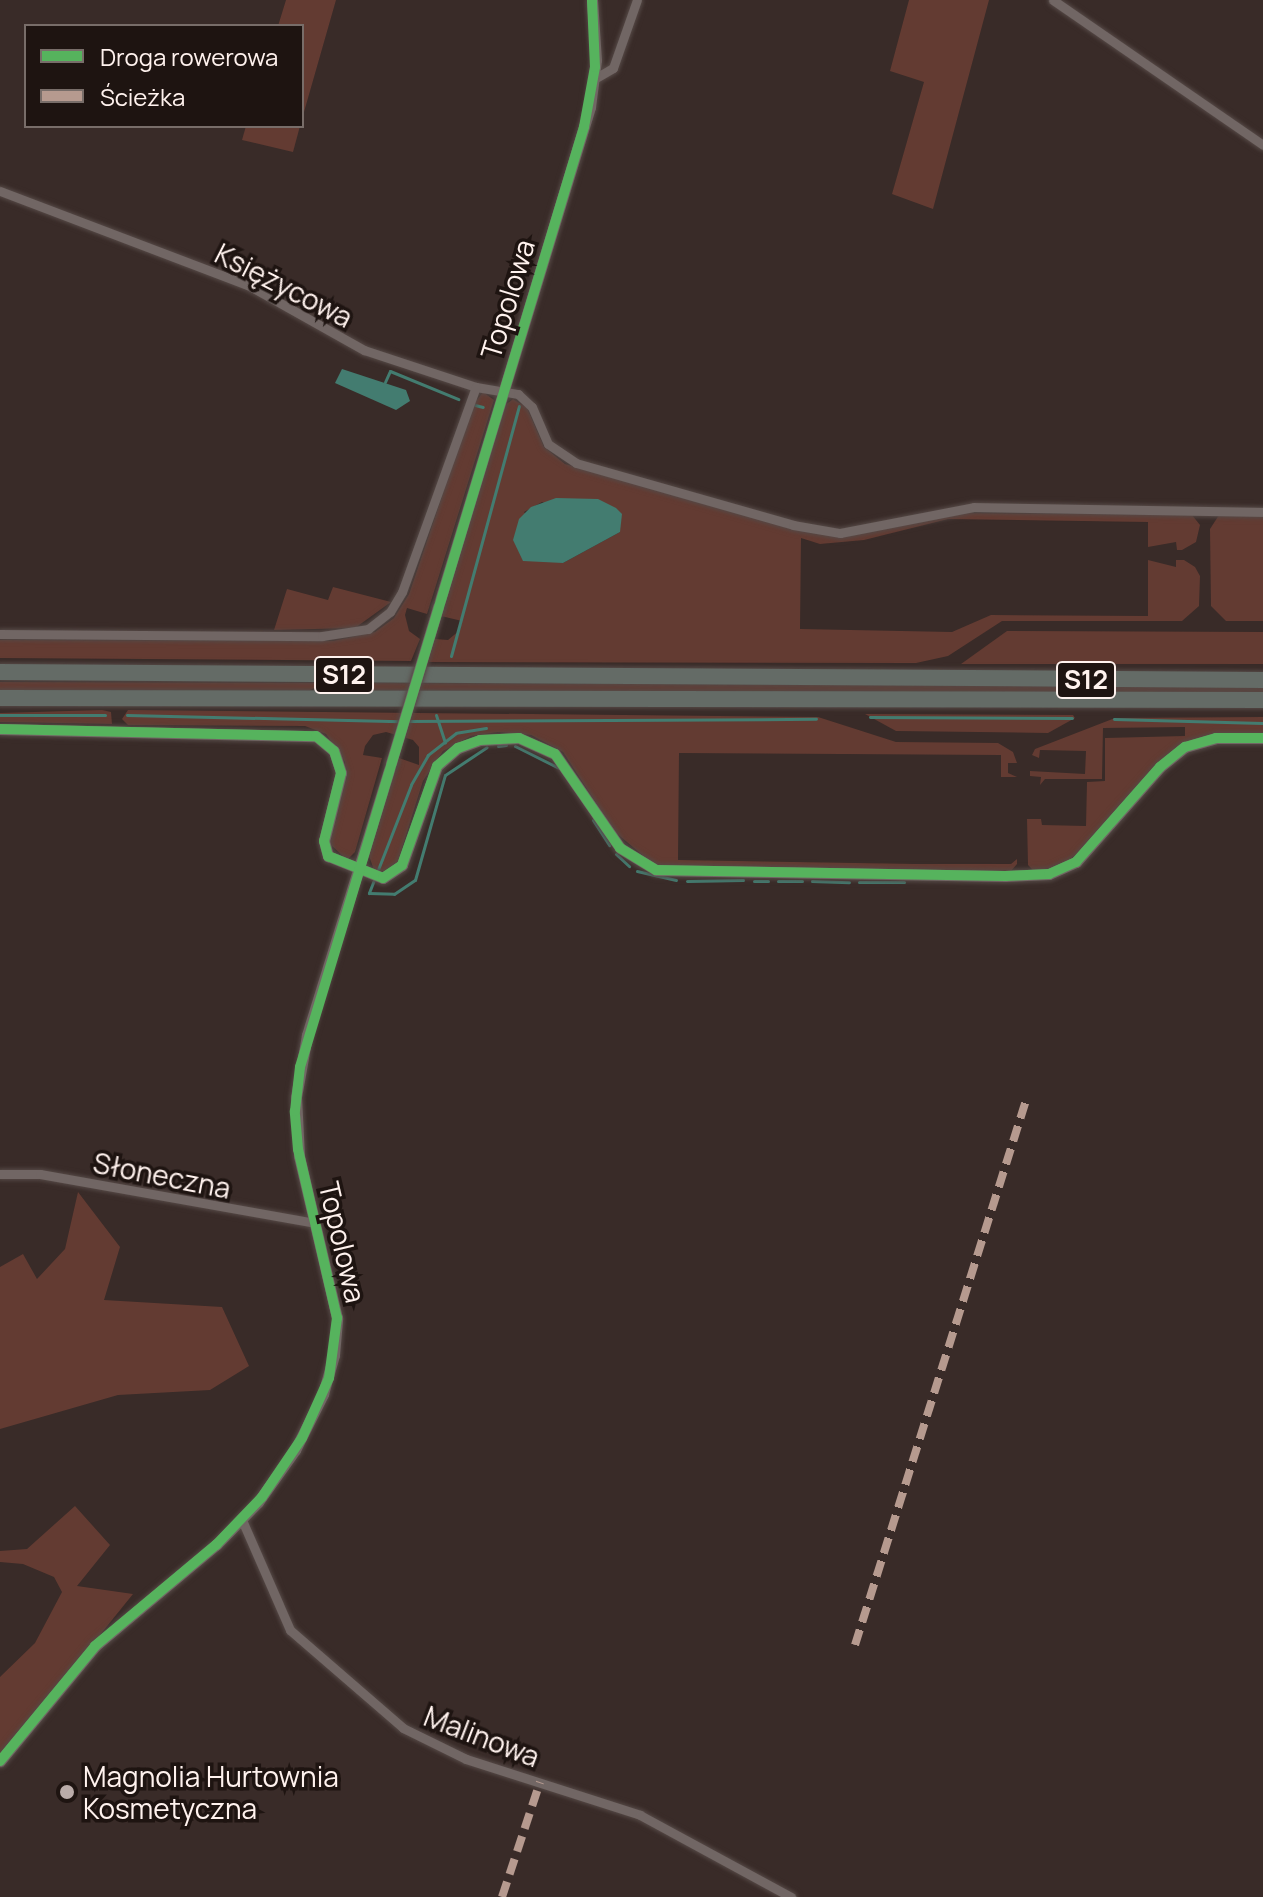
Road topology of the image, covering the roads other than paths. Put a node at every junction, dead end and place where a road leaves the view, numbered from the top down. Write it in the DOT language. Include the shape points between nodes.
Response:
graph roads {
  1 [pos="592,0"];
  2 [pos="637,0"];
  3 [pos="1053,0"];
  4 [pos="594,79"];
  5 [pos="1263,145"];
  6 [pos="0,191"];
  7 [pos="476,387"];
  8 [pos="504,390"];
  9 [pos="1263,512"];
  10 [pos="0,634"];
  11 [pos="0,672"];
  12 [pos="1263,680"];
  13 [pos="0,698"];
  14 [pos="1263,700"];
  15 [pos="0,729"];
  16 [pos="1263,738"];
  17 [pos="358,870"];
  18 [pos="0,1174"];
  19 [pos="315,1223"];
  20 [pos="242,1520"];
  21 [pos="0,1761"];
  22 [pos="791,1897"];
  1 -- 4 [label="street, Topolowa"];
  2 -- 4 [label="street" via="613,68"];
  3 -- 5 [label="street"];
  4 -- 8 [label="street, Topolowa" via="578,150"];
  6 -- 7 [label="street, Księżycowa" via="248,285 364,350"];
  7 -- 8 [label="street, Księżycowa"];
  7 -- 10 [label="street" via="402,592 390,612 368,629 322,636"];
  8 -- 9 [label="street" via="528,401 548,444 568,459 820,532 859,530 974,507"];
  8 -- 17 [label="street, Topolowa, bridge"];
  11 -- 12 [label="highway, S12"];
  13 -- 14 [label="highway, S12"];
  15 -- 17 [label="street" via="316,736 334,751 341,773 326,852 333,861"];
  16 -- 17 [label="street" via="1216,738 1185,747 1160,767 1076,862 1049,874 1014,876 656,870 620,848 555,754 519,738 489,738 465,744 437,766 397,873 383,878"];
  17 -- 19 [label="street, Topolowa" via="307,1035 296,1097 298,1149"];
  18 -- 19 [label="street, Słoneczna" via="40,1174"];
  19 -- 20 [label="street, Topolowa" via="335,1298 333,1362 302,1438"];
  20 -- 21 [label="street, Topolowa" via="95,1646"];
  20 -- 22 [label="street, Malinowa" via="294,1636 403,1728 454,1754 640,1815"];
}
